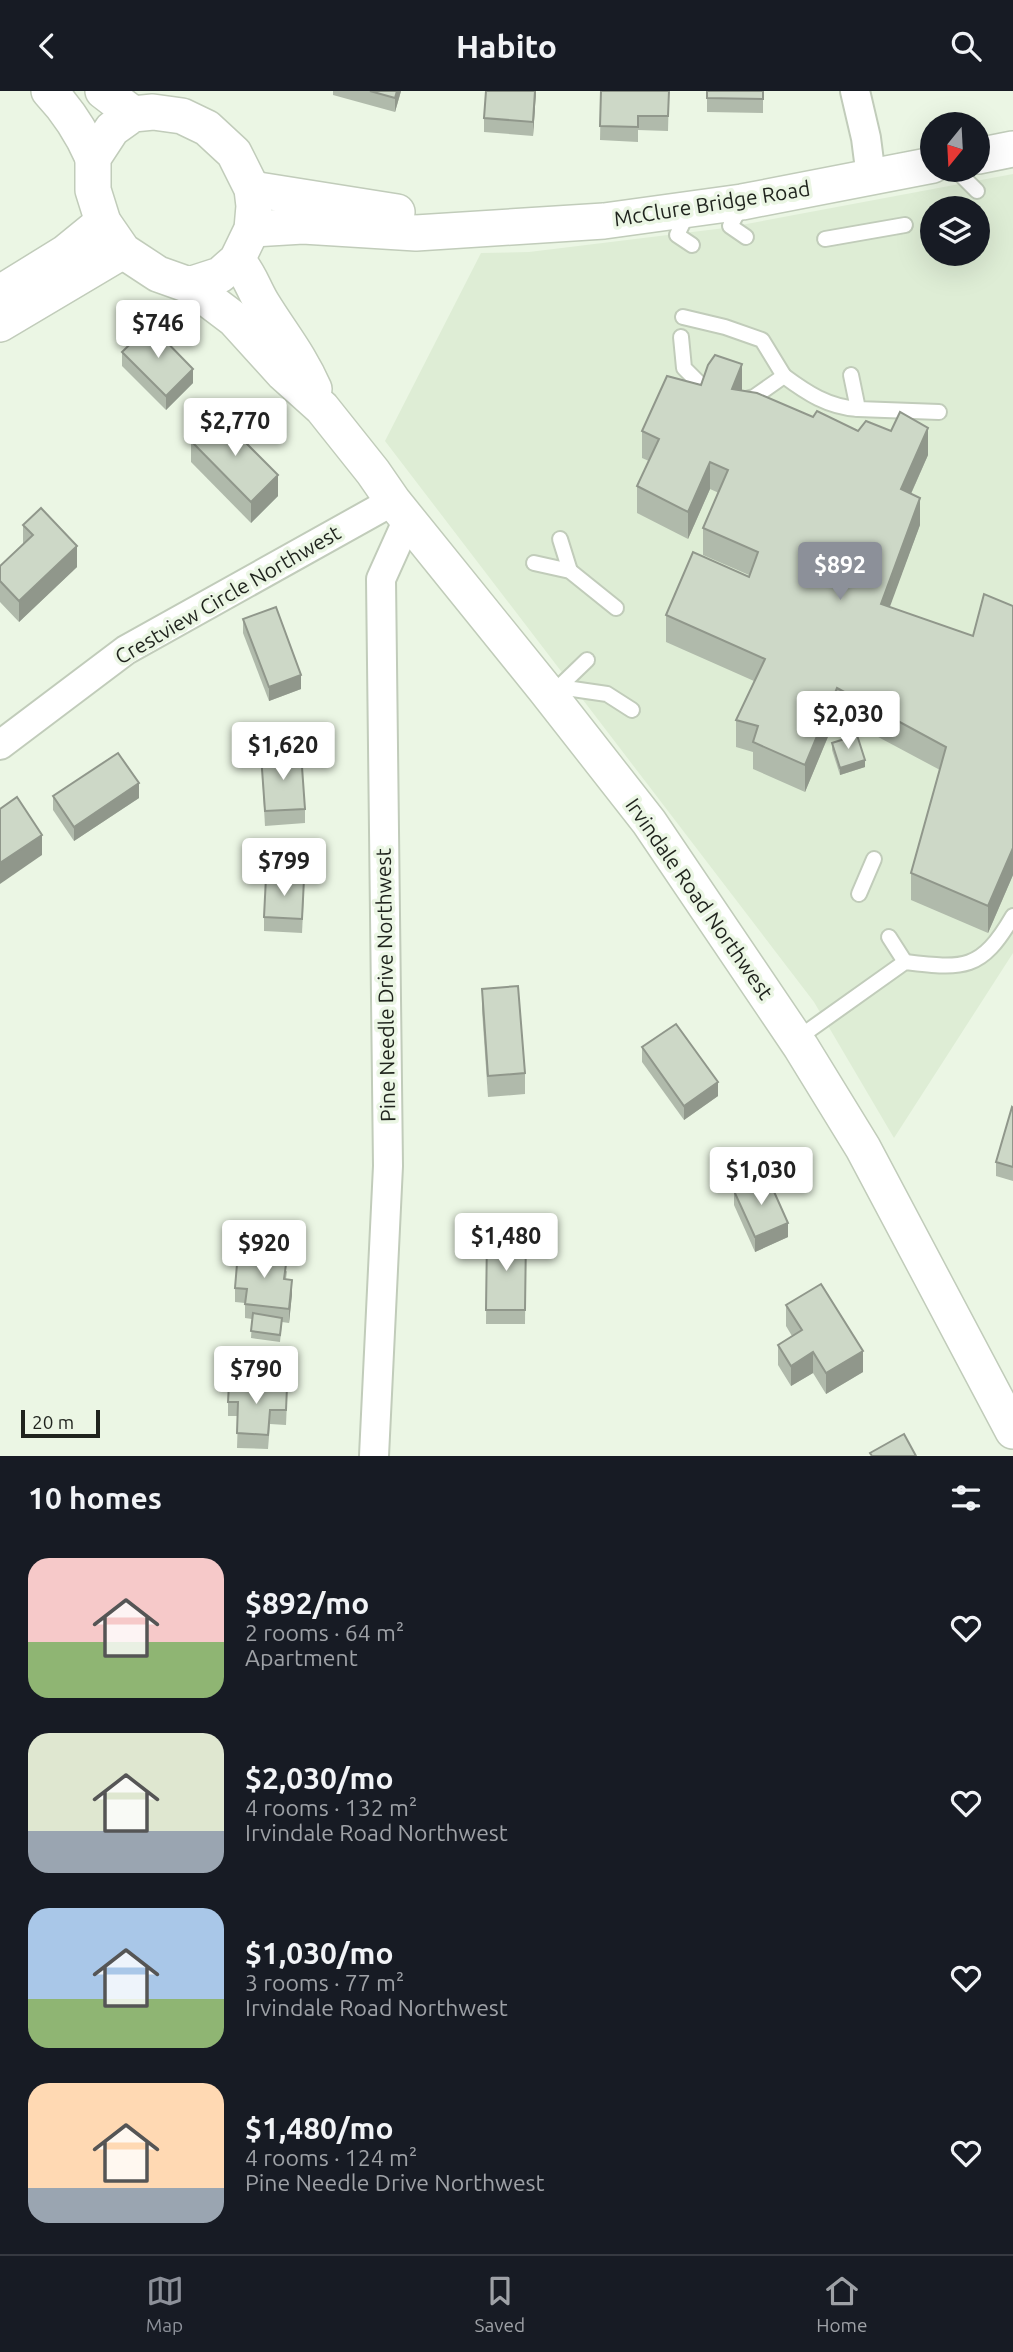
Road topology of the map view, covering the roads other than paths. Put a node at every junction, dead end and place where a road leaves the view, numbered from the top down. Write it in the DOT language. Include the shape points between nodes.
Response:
graph roads {
  1 [pos="49,91"];
  2 [pos="103,91"];
  3 [pos="855,91"];
  4 [pos="133,114"];
  5 [pos="1013,149"];
  6 [pos="990,154"];
  7 [pos="93,158"];
  8 [pos="920,168"];
  9 [pos="871,177"];
  10 [pos="968,182"];
  11 [pos="252,189"];
  12 [pos="977,191"];
  13 [pos="742,202"];
  14 [pos="689,211"];
  15 [pos="103,222"];
  16 [pos="905,225"];
  17 [pos="490,228"];
  18 [pos="252,229"];
  19 [pos="746,237"];
  20 [pos="825,239"];
  21 [pos="692,245"];
  22 [pos="123,251"];
  23 [pos="237,260"];
  24 [pos="189,285"];
  25 [pos="0,292"];
  26 [pos="683,317"];
  27 [pos="0,324"];
  28 [pos="681,337"];
  29 [pos="851,375"];
  30 [pos="783,376"];
  31 [pos="708,392"];
  32 [pos="738,401"];
  33 [pos="322,408"];
  34 [pos="858,409"];
  35 [pos="939,412"];
  36 [pos="400,510"];
  37 [pos="560,539"];
  38 [pos="534,563"];
  39 [pos="570,571"];
  40 [pos="616,608"];
  41 [pos="587,660"];
  42 [pos="551,687"];
  43 [pos="632,710"];
  44 [pos="0,745"];
  45 [pos="874,859"];
  46 [pos="859,894"];
  47 [pos="1013,916"];
  48 [pos="889,937"];
  49 [pos="905,962"];
  50 [pos="801,1047"];
  51 [pos="1013,1431"];
  52 [pos="374,1456"];
  1 -- 7 [label="street" via="66,109"];
  2 -- 4 [label="street"];
  3 -- 9 [label="street"];
  4 -- 7 [label="street" via="112,129"];
  4 -- 11 [label="street" via="182,116 206,128 234,153"];
  5 -- 6 [label="street"];
  7 -- 15 [label="street" via="93,190"];
  8 -- 9 [label="street, McClure Bridge Road"];
  9 -- 13 [label="street, McClure Bridge Road"];
  10 -- 12 [label="lane"];
  11 -- 17 [label="street, McClure Bridge Road"];
  11 -- 18 [label="street"];
  13 -- 14 [label="street, McClure Bridge Road"];
  13 -- 19 [label="lane" via="730,226"];
  14 -- 17 [label="street, McClure Bridge Road"];
  14 -- 21 [label="lane" via="677,236"];
  15 -- 22 [label="street"];
  15 -- 25 [label="street" via="65,253"];
  16 -- 20 [label="lane"];
  17 -- 18 [label="street, McClure Bridge Road" via="416,233 303,226"];
  18 -- 23 [label="street"];
  22 -- 24 [label="street" via="158,274"];
  22 -- 27 [label="street"];
  23 -- 24 [label="street" via="220,275"];
  23 -- 33 [label="street, Irvindale Road Northwest" via="301,360"];
  24 -- 33 [label="street, Irvindale Road Northwest" via="234,319"];
  26 -- 30 [label="lane" via="762,340"];
  28 -- 31 [label="lane" via="684,368"];
  29 -- 34 [label="lane"];
  30 -- 32 [label="lane" via="754,397"];
  30 -- 34 [label="lane" via="816,399"];
  33 -- 36 [label="street, Irvindale Road Northwest"];
  34 -- 35 [label="lane"];
  36 -- 42 [label="street, Irvindale Road Northwest"];
  36 -- 44 [label="street, Crestview Circle Northwest" via="126,650"];
  36 -- 52 [label="street, Pine Needle Drive Northwest" via="381,579 388,1166"];
  37 -- 39 [label="lane"];
  38 -- 39 [label="lane"];
  39 -- 40 [label="lane"];
  41 -- 42 [label="lane"];
  42 -- 43 [label="lane" via="607,694"];
  42 -- 50 [label="street, Irvindale Road Northwest"];
  45 -- 46 [label="lane"];
  47 -- 49 [label="lane" via="998,941 972,963 947,967"];
  48 -- 49 [label="lane"];
  49 -- 50 [label="lane" via="808,1031"];
  50 -- 51 [label="street, Irvindale Road Northwest" via="863,1148"];
}
